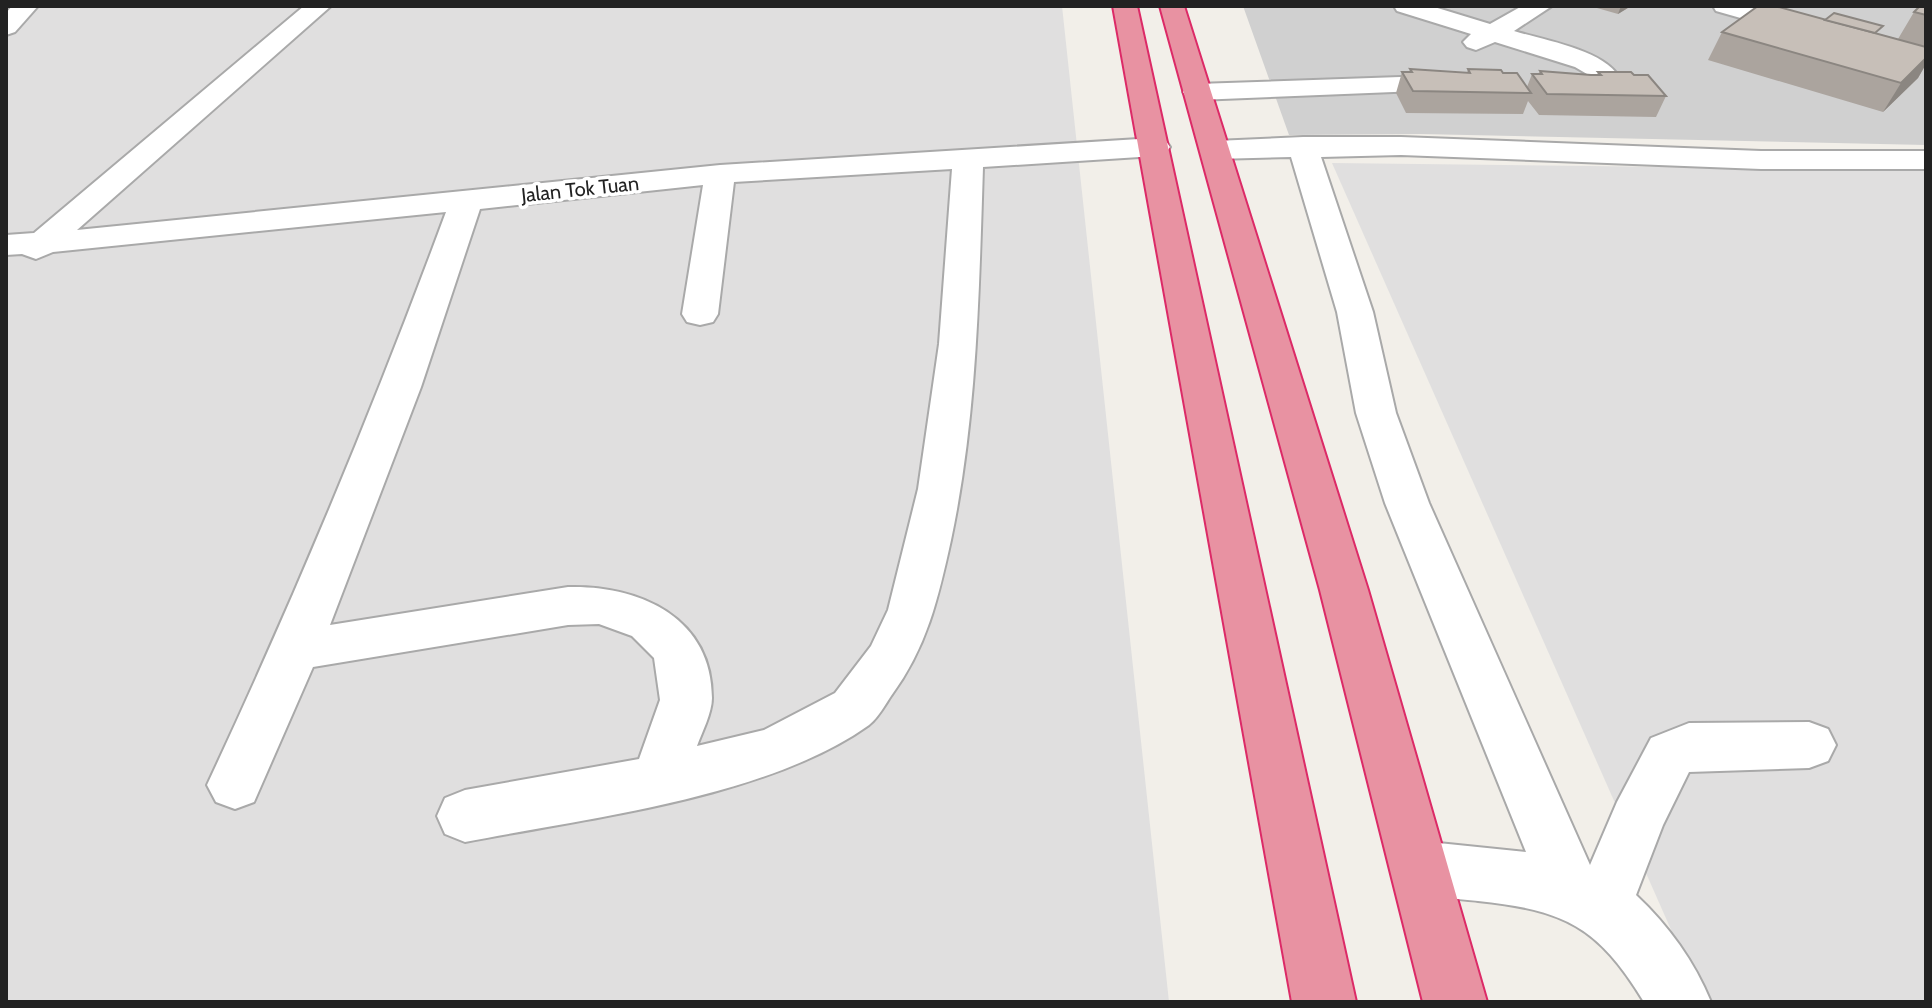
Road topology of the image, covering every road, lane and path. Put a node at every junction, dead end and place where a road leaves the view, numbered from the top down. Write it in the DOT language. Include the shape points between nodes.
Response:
graph roads {
  1 [pos="26,6"];
  2 [pos="319,6"];
  3 [pos="1125,6"];
  4 [pos="1172,6"];
  5 [pos="1406,6"];
  6 [pos="1540,6"];
  7 [pos="1725,6"];
  8 [pos="6,27"];
  9 [pos="1817,32"];
  10 [pos="1492,33"];
  11 [pos="1437,82"];
  12 [pos="1484,84"];
  13 [pos="1531,85"];
  14 [pos="1197,92"];
  15 [pos="1303,146"];
  16 [pos="1155,147"];
  17 [pos="1215,150"];
  18 [pos="968,157"];
  19 [pos="1926,160"];
  20 [pos="720,174"];
  21 [pos="466,201"];
  22 [pos="44,243"];
  23 [pos="6,245"];
  24 [pos="6,273"];
  25 [pos="700,314"];
  26 [pos="295,650"];
  27 [pos="1809,745"];
  28 [pos="659,780"];
  29 [pos="235,785"];
  30 [pos="465,816"];
  31 [pos="1419,868"];
  32 [pos="1586,898"];
  33 [pos="1324,1002"];
  34 [pos="1455,1002"];
  35 [pos="1679,1002"];
  1 -- 8 [label="street"];
  2 -- 22 [label="street"];
  3 -- 16 [label="highway"];
  4 -- 14 [label="highway"];
  5 -- 10 [label="street"];
  6 -- 10 [label="street"];
  7 -- 9 [label="street"];
  10 -- 11 [label="street" via="1437,68"];
  10 -- 13 [label="street" via="1584,61 1605,77 1577,86"];
  11 -- 12 [label="street"];
  11 -- 14 [label="street"];
  14 -- 17 [label="highway"];
  15 -- 17 [label="street"];
  15 -- 19 [label="street"];
  15 -- 32 [label="street" via="1355,312 1376,413 1407,503"];
  16 -- 18 [label="street, Jalan Tok Tuan"];
  16 -- 33 [label="highway"];
  17 -- 31 [label="highway"];
  18 -- 20 [label="street, Jalan Tok Tuan"];
  18 -- 28 [label="street" via="958,344 940,489 912,610 891,658 853,708 776,750"];
  20 -- 21 [label="street, Jalan Tok Tuan"];
  20 -- 25 [label="street"];
  21 -- 22 [label="street, Jalan Tok Tuan"];
  21 -- 26 [label="street" via="401,387"];
  22 -- 23 [label="street, Jalan Tok Tuan"];
  22 -- 24 [label="street"];
  26 -- 28 [label="street" via="602,605 649,623 678,650 686,700"];
  26 -- 29 [label="street"];
  27 -- 32 [label="street" via="1689,746 1670,755 1637,820"];
  28 -- 30 [label="street"];
  31 -- 32 [label="street" via="1530,880"];
  31 -- 34 [label="highway"];
  32 -- 35 [label="street" via="1633,933"];
}
